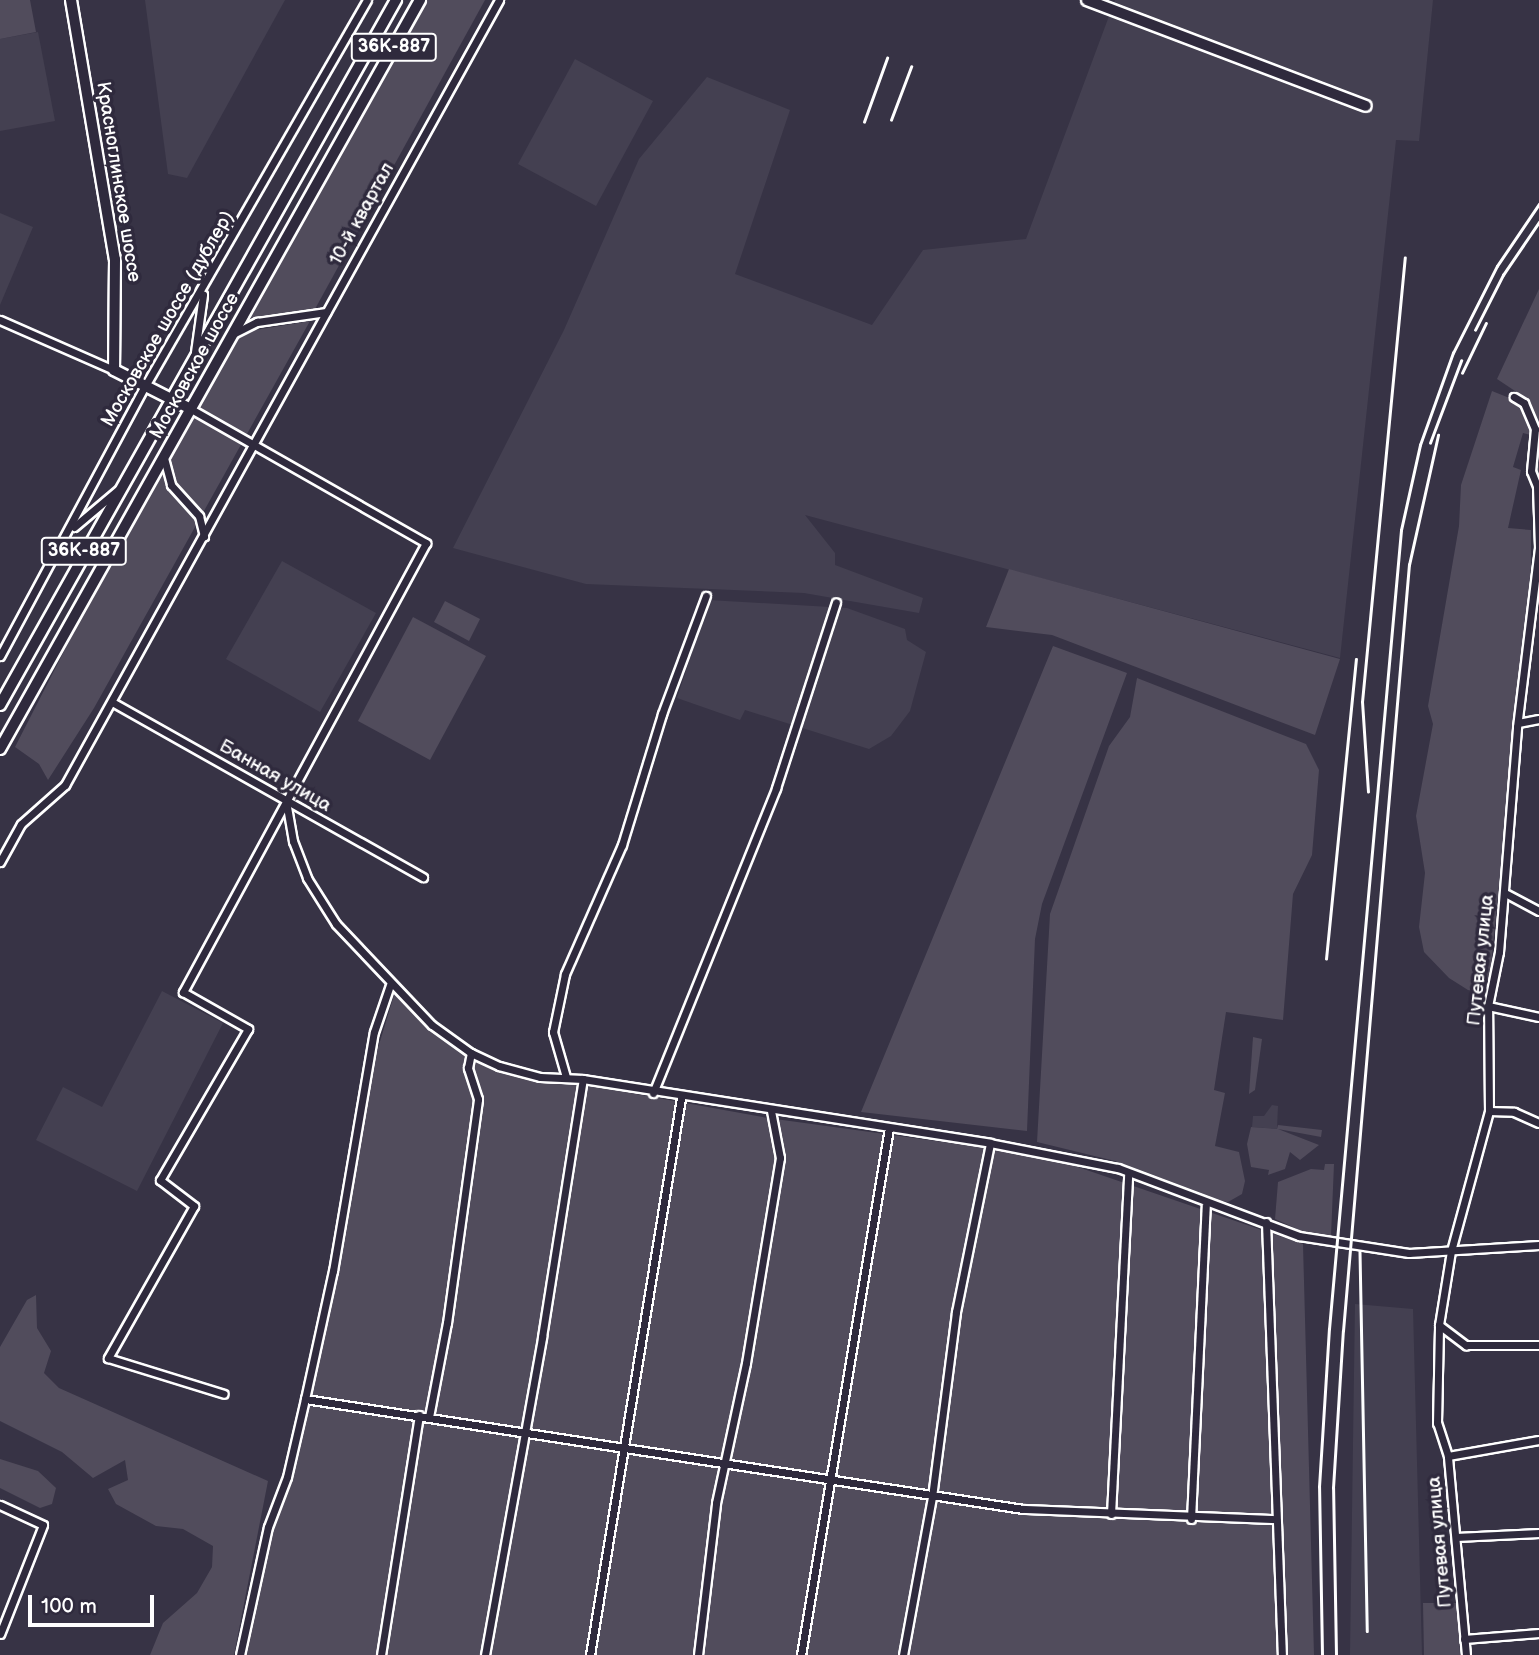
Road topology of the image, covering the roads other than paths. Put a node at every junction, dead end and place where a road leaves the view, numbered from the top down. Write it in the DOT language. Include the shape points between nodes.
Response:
graph roads {
  1 [pos="71,0"];
  2 [pos="367,0"];
  3 [pos="396,0"];
  4 [pos="420,0"];
  5 [pos="499,0"];
  6 [pos="1087,0"];
  7 [pos="1366,106"];
  8 [pos="204,290"];
  9 [pos="326,312"];
  10 [pos="0,320"];
  11 [pos="235,334"];
  12 [pos="195,355"];
  13 [pos="114,370"];
  14 [pos="145,386"];
  15 [pos="1514,397"];
  16 [pos="170,399"];
  17 [pos="191,409"];
  18 [pos="256,444"];
  19 [pos="163,458"];
  20 [pos="1538,486"];
  21 [pos="118,490"];
  22 [pos="71,530"];
  23 [pos="204,536"];
  24 [pos="1539,547"];
  25 [pos="706,596"];
  26 [pos="836,602"];
  27 [pos="1535,622"];
  28 [pos="3,645"];
  29 [pos="0,656"];
  30 [pos="112,702"];
  31 [pos="0,705"];
  32 [pos="1539,719"];
  33 [pos="1518,723"];
  34 [pos="0,749"];
  35 [pos="286,802"];
  36 [pos="0,862"];
  37 [pos="423,877"];
  38 [pos="1505,893"];
  39 [pos="1539,911"];
  40 [pos="390,985"];
  41 [pos="1488,1006"];
  42 [pos="1539,1017"];
  43 [pos="471,1053"];
  44 [pos="566,1077"];
  45 [pos="583,1079"];
  46 [pos="653,1093"];
  47 [pos="681,1098"];
  48 [pos="771,1111"];
  49 [pos="1489,1111"];
  50 [pos="1539,1123"];
  51 [pos="889,1128"];
  52 [pos="990,1143"];
  53 [pos="1128,1173"];
  54 [pos="1206,1205"];
  55 [pos="1266,1222"];
  56 [pos="1539,1245"];
  57 [pos="1451,1251"];
  58 [pos="1439,1325"];
  59 [pos="1539,1345"];
  60 [pos="224,1394"];
  61 [pos="305,1399"];
  62 [pos="419,1416"];
  63 [pos="429,1417"];
  64 [pos="523,1430"];
  65 [pos="1539,1440"];
  66 [pos="623,1446"];
  67 [pos="1448,1455"];
  68 [pos="725,1463"];
  69 [pos="829,1479"];
  70 [pos="932,1497"];
  71 [pos="0,1504"];
  72 [pos="1111,1514"];
  73 [pos="1191,1518"];
  74 [pos="1274,1519"];
  75 [pos="1539,1533"];
  76 [pos="1456,1537"];
  77 [pos="1539,1633"];
  78 [pos="0,1634"];
  79 [pos="1464,1639"];
  80 [pos="240,1655"];
  81 [pos="381,1655"];
  82 [pos="485,1655"];
  83 [pos="590,1655"];
  84 [pos="698,1655"];
  85 [pos="801,1655"];
  86 [pos="903,1655"];
  87 [pos="1282,1655"];
  88 [pos="1466,1655"];
  1 -- 13 [label="main road, Красноглинское шоссе" via="115,259"];
  2 -- 8 [label="street, Московское шоссе (дублер)"];
  3 -- 12 [label="main road, Московское шоссе / 36К-887"];
  4 -- 11 [label="main road, Московское шоссе / 36К-887"];
  5 -- 9 [label="street, 10-й квартал"];
  6 -- 7 [label="street"];
  8 -- 12 [label="street"];
  8 -- 14 [label="street, Московское шоссе (дублер)"];
  9 -- 11 [label="street" via="257,322"];
  9 -- 18 [label="street, 10-й квартал"];
  10 -- 13 [label="street"];
  11 -- 17 [label="main road, Московское шоссе / 36К-887"];
  12 -- 16 [label="main road, Московское шоссе / 36К-887"];
  13 -- 14 [label="main road"];
  14 -- 16 [label="main road"];
  14 -- 22 [label="street, Московское шоссе (дублер)"];
  15 -- 20 [label="street, Путевая улица" via="1524,402 1535,429 1531,471"];
  16 -- 17 [label="main road"];
  16 -- 21 [label="main road, Московское шоссе / 36К-887"];
  17 -- 18 [label="street"];
  17 -- 19 [label="main road, Московское шоссе / 36К-887"];
  18 -- 23 [label="street, 10-й квартал"];
  18 -- 35 [label="street" via="426,544"];
  19 -- 23 [label="street" via="171,485 199,516"];
  19 -- 34 [label="main road, Московское шоссе / 36К-887"];
  20 -- 24 [label="street, Путевая улица"];
  21 -- 22 [label="street"];
  21 -- 31 [label="main road, Московское шоссе / 36К-887"];
  22 -- 28 [label="street, Московское шоссе (дублер)"];
  23 -- 30 [label="street, 10-й квартал"];
  24 -- 27 [label="street, Путевая улица"];
  25 -- 44 [label="street" via="662,714 622,845 565,974 553,1032"];
  26 -- 46 [label="street" via="776,788"];
  27 -- 33 [label="street, Путевая улица"];
  28 -- 29 [label="street, Московское шоссе (дублер)"];
  30 -- 35 [label="street, Банная улица"];
  30 -- 36 [label="street, 10-й квартал" via="65,785 21,824"];
  32 -- 33 [label="street"];
  33 -- 38 [label="street, Путевая улица"];
  35 -- 37 [label="street, Банная улица"];
  35 -- 40 [label="street" via="293,841 307,878 336,924"];
  35 -- 60 [label="street" via="183,992 248,1030 160,1180 194,1206 108,1358"];
  38 -- 39 [label="street"];
  38 -- 41 [label="street, Путевая улица"];
  40 -- 43 [label="street"];
  40 -- 61 [label="street" via="374,1032 333,1271"];
  41 -- 42 [label="street"];
  41 -- 49 [label="street, Путевая улица"];
  43 -- 44 [label="street" via="540,1077"];
  43 -- 63 [label="street" via="468,1068 478,1099"];
  44 -- 45 [label="street"];
  45 -- 46 [label="street"];
  45 -- 64 [label="street"];
  46 -- 47 [label="street"];
  47 -- 48 [label="street"];
  47 -- 66 [label="street"];
  48 -- 51 [label="street"];
  48 -- 68 [label="street" via="779,1158"];
  49 -- 50 [label="street" via="1514,1112"];
  49 -- 57 [label="street, Путевая улица"];
  51 -- 52 [label="street"];
  51 -- 69 [label="street"];
  52 -- 53 [label="street"];
  52 -- 70 [label="street" via="956,1312"];
  53 -- 54 [label="street"];
  53 -- 72 [label="street"];
  54 -- 55 [label="street"];
  54 -- 73 [label="street"];
  55 -- 57 [label="street" via="1299,1237 1409,1254"];
  55 -- 74 [label="street"];
  56 -- 57 [label="street"];
  57 -- 58 [label="street, Путевая улица"];
  58 -- 59 [label="street" via="1466,1345"];
  58 -- 67 [label="street, Путевая улица" via="1437,1423"];
  61 -- 62 [label="street"];
  61 -- 80 [label="street" via="287,1476 268,1527"];
  62 -- 63 [label="street"];
  62 -- 81 [label="street"];
  63 -- 64 [label="street"];
  64 -- 66 [label="street"];
  64 -- 82 [label="street"];
  65 -- 67 [label="street"];
  66 -- 68 [label="street"];
  66 -- 83 [label="street"];
  67 -- 76 [label="street, Путевая улица"];
  68 -- 69 [label="street"];
  68 -- 84 [label="street"];
  69 -- 70 [label="street"];
  69 -- 85 [label="street"];
  70 -- 72 [label="street"];
  70 -- 86 [label="street"];
  71 -- 78 [label="street" via="43,1525"];
  72 -- 73 [label="street"];
  73 -- 74 [label="street"];
  74 -- 87 [label="street"];
  75 -- 76 [label="street"];
  76 -- 79 [label="street, Путевая улица"];
  77 -- 79 [label="street"];
  79 -- 88 [label="street, Путевая улица"];
}
